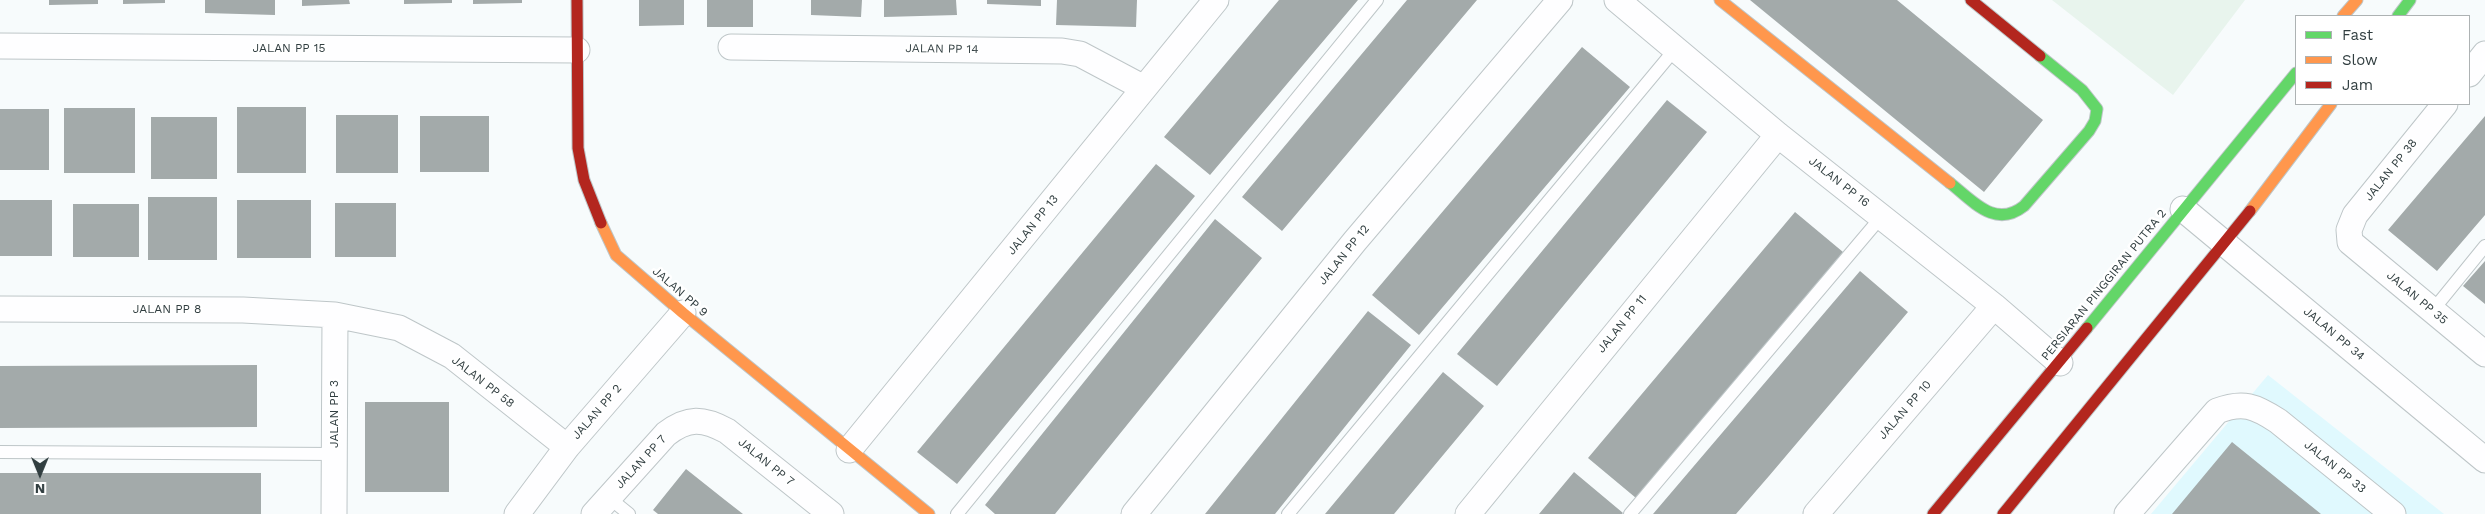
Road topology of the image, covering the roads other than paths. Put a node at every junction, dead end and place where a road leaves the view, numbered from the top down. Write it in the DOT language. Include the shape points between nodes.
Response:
graph roads {
  1 [pos="577,0"];
  2 [pos="1216,0"];
  3 [pos="1378,0"];
  4 [pos="1560,0"];
  5 [pos="1617,0"];
  6 [pos="1720,0"];
  7 [pos="1971,0"];
  8 [pos="2357,0"];
  9 [pos="2410,0"];
  10 [pos="2344,15"];
  11 [pos="2399,15"];
  12 [pos="0,46"];
  13 [pos="731,47"];
  14 [pos="1676,48"];
  15 [pos="577,50"];
  16 [pos="2485,54"];
  17 [pos="2470,73"];
  18 [pos="2295,74"];
  19 [pos="1144,88"];
  20 [pos="2330,105"];
  21 [pos="2444,105"];
  22 [pos="1778,135"];
  23 [pos="2183,209"];
  24 [pos="1882,216"];
  25 [pos="2350,242"];
  26 [pos="2225,244"];
  27 [pos="2485,246"];
  28 [pos="1994,306"];
  29 [pos="0,309"];
  30 [pos="2433,310"];
  31 [pos="683,313"];
  32 [pos="335,315"];
  33 [pos="2485,354"];
  34 [pos="2060,363"];
  35 [pos="566,447"];
  36 [pos="849,450"];
  37 [pos="0,452"];
  38 [pos="334,454"];
  39 [pos="2485,460"];
  40 [pos="601,505"];
  41 [pos="334,514"];
  42 [pos="517,514"];
  43 [pos="629,514"];
  44 [pos="831,514"];
  45 [pos="929,514"];
  46 [pos="957,514"];
  47 [pos="1134,514"];
  48 [pos="1288,514"];
  49 [pos="1468,514"];
  50 [pos="1630,514"];
  51 [pos="1816,514"];
  52 [pos="1933,514"];
  53 [pos="2003,514"];
  54 [pos="2127,514"];
  55 [pos="2393,514"];
  1 -- 15 [label="street, JALAN PP 9"];
  2 -- 19 [label="street, JALAN PP 13"];
  3 -- 46 [label="lane"];
  4 -- 47 [label="street, JALAN PP 12" via="1349,249"];
  5 -- 14 [label="street, JALAN PP 16"];
  6 -- 7 [label="street" via="1980,207 2004,217 2024,206 2089,131 2097,109 2082,90"];
  8 -- 10 [label="street"];
  9 -- 11 [label="street"];
  12 -- 15 [label="street, JALAN PP 15"];
  13 -- 19 [label="street, JALAN PP 14" via="1062,51 1080,54"];
  14 -- 22 [label="street, JALAN PP 16"];
  14 -- 48 [label="lane"];
  15 -- 31 [label="street, JALAN PP 9" via="578,148 594,208 616,255"];
  16 -- 17 [label="street"];
  18 -- 23 [label="street, PERSIARAN PINGGIRAN PUTRA 2"];
  19 -- 36 [label="street, JALAN PP 13"];
  20 -- 26 [label="street"];
  21 -- 25 [label="street, JALAN PP 38" via="2355,215 2349,230"];
  22 -- 24 [label="street, JALAN PP 16"];
  22 -- 49 [label="street, JALAN PP 11"];
  23 -- 26 [label="street, JALAN PP 34"];
  23 -- 34 [label="street, PERSIARAN PINGGIRAN PUTRA 2"];
  24 -- 28 [label="street, JALAN PP 16"];
  24 -- 50 [label="lane"];
  25 -- 30 [label="street, JALAN PP 35"];
  26 -- 39 [label="street, JALAN PP 34"];
  26 -- 53 [label="street"];
  27 -- 30 [label="lane"];
  28 -- 34 [label="street, JALAN PP 16"];
  28 -- 51 [label="street, JALAN PP 10"];
  29 -- 32 [label="street, JALAN PP 8" via="201,309"];
  30 -- 33 [label="street, JALAN PP 35"];
  31 -- 35 [label="street, JALAN PP 2"];
  31 -- 36 [label="street, JALAN PP 9"];
  32 -- 35 [label="street, JALAN PP 58" via="399,328 452,356"];
  32 -- 38 [label="street, JALAN PP 3"];
  34 -- 52 [label="street, PERSIARAN PINGGIRAN PUTRA 2"];
  35 -- 42 [label="street, JALAN PP 2"];
  36 -- 45 [label="street, JALAN PP 9"];
  37 -- 38 [label="lane"];
  38 -- 41 [label="street, JALAN PP 3"];
  40 -- 43 [label="lane"];
  40 -- 44 [label="street, JALAN PP 7" via="666,434 680,424 695,420 713,423 727,430"];
  54 -- 55 [label="street, JALAN PP 33" via="2217,411 2235,404 2258,408 2278,421"];
}
